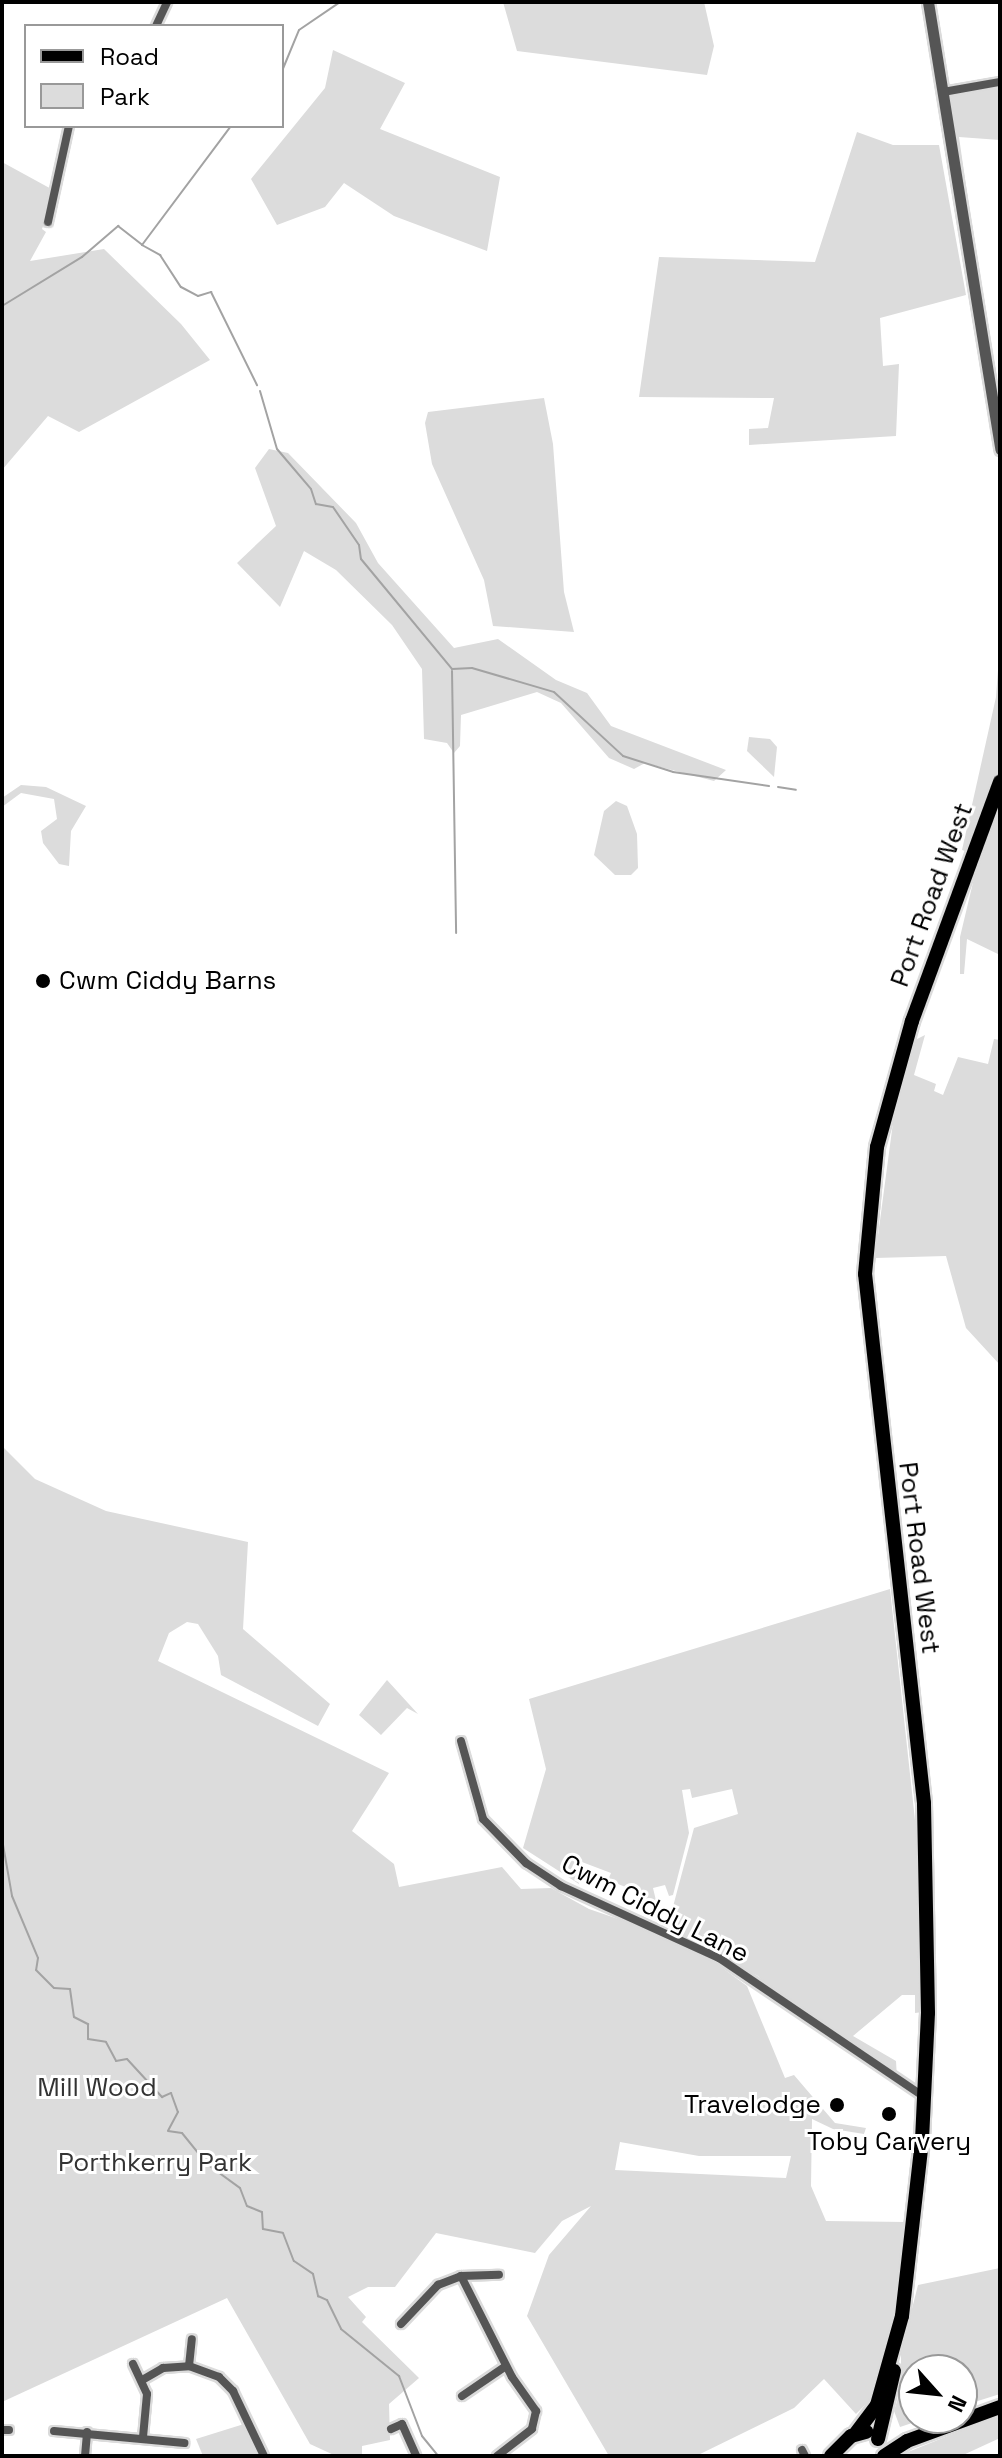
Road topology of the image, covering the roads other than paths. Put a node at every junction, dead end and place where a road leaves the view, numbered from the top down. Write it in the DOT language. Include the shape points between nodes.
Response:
graph roads {
  1 [pos="167,2"];
  2 [pos="928,2"];
  3 [pos="157,24"];
  4 [pos="1000,82"];
  5 [pos="943,92"];
  6 [pos="69,128"];
  7 [pos="48,222"];
  8 [pos="1000,449"];
  9 [pos="1000,782"];
  10 [pos="461,1741"];
  11 [pos="924,2097"];
  12 [pos="499,2275"];
  13 [pos="461,2276"];
  14 [pos="401,2324"];
  15 [pos="192,2339"];
  16 [pos="893,2358"];
  17 [pos="133,2364"];
  18 [pos="189,2366"];
  19 [pos="506,2366"];
  20 [pos="144,2379"];
  21 [pos="462,2396"];
  22 [pos="1000,2407"];
  23 [pos="391,2429"];
  24 [pos="54,2431"];
  25 [pos="87,2432"];
  26 [pos="856,2433"];
  27 [pos="143,2437"];
  28 [pos="184,2443"];
  29 [pos="881,2448"];
  30 [pos="85,2456"];
  31 [pos="264,2456"];
  32 [pos="416,2456"];
  33 [pos="497,2456"];
  34 [pos="831,2456"];
  1 -- 3 [label="street"];
  2 -- 5 [label="street"];
  4 -- 5 [label="street"];
  5 -- 8 [label="street"];
  6 -- 7 [label="street"];
  9 -- 11 [label="main road, Port Road West" via="900,1061 877,1147 865,1274 924,1803"];
  10 -- 11 [label="street, Cwm Ciddy Lane" via="483,1819 526,1863 561,1886 719,1958"];
  11 -- 16 [label="main road, Port Road West" via="914,2220"];
  12 -- 13 [label="street"];
  13 -- 14 [label="street" via="438,2285"];
  13 -- 19 [label="street"];
  15 -- 18 [label="street"];
  16 -- 26 [label="main road, Port Road West" via="874,2412"];
  16 -- 29 [label="main road, Port Road West" via="893,2389"];
  17 -- 20 [label="street"];
  18 -- 20 [label="street" via="163,2368"];
  18 -- 31 [label="street" via="219,2377 233,2391"];
  19 -- 21 [label="street"];
  19 -- 33 [label="street" via="536,2411 532,2429"];
  20 -- 27 [label="street"];
  22 -- 29 [label="main road"];
  23 -- 32 [label="street" via="402,2424"];
  24 -- 25 [label="street"];
  25 -- 27 [label="street"];
  25 -- 30 [label="street"];
  26 -- 29 [label="main road"];
  26 -- 34 [label="main road, Port Road West"];
  27 -- 28 [label="street"];
}
